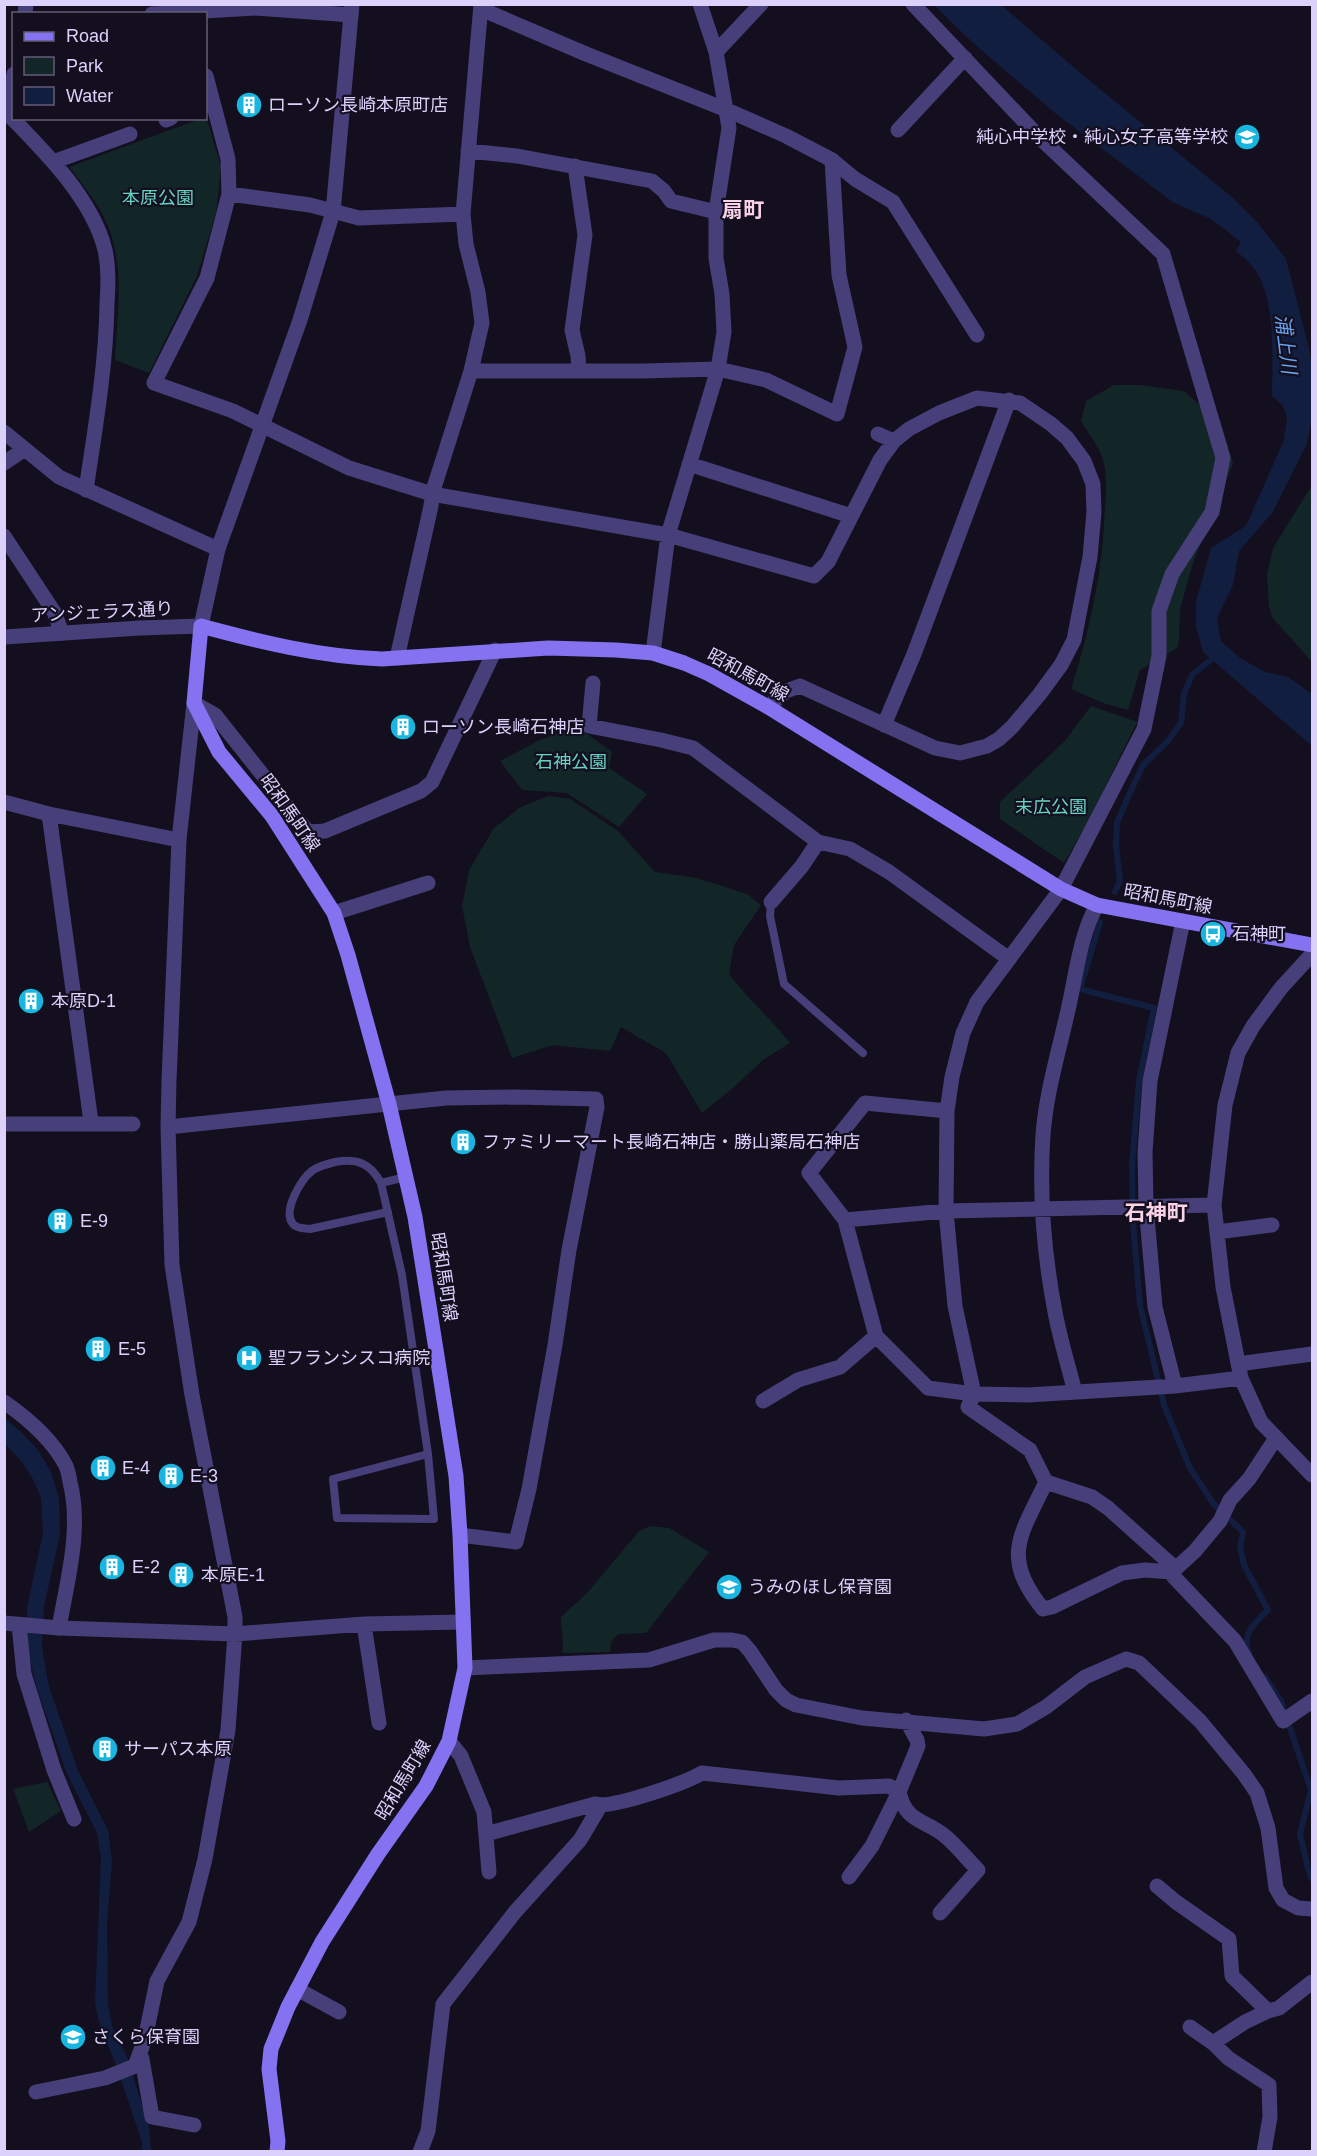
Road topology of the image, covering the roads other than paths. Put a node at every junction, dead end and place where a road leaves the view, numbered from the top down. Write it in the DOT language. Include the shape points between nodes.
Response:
graph roads {
  1 [pos="700,4"];
  2 [pos="761,4"];
  3 [pos="913,4"];
  4 [pos="481,7"];
  5 [pos="185,10"];
  6 [pos="352,10"];
  7 [pos="168,12"];
  8 [pos="716,52"];
  9 [pos="965,58"];
  10 [pos="12,82"];
  11 [pos="207,85"];
  12 [pos="209,104"];
  13 [pos="727,110"];
  14 [pos="5,111"];
  15 [pos="13,120"];
  16 [pos="898,130"];
  17 [pos="130,134"];
  18 [pos="468,151"];
  19 [pos="832,160"];
  20 [pos="53,162"];
  21 [pos="575,166"];
  22 [pos="229,194"];
  23 [pos="333,212"];
  24 [pos="716,212"];
  25 [pos="463,214"];
  26 [pos="977,335"];
  27 [pos="718,369"];
  28 [pos="579,370"];
  29 [pos="471,371"];
  30 [pos="1009,400"];
  31 [pos="263,424"];
  32 [pos="4,432"];
  33 [pos="878,434"];
  34 [pos="894,441"];
  35 [pos="25,449"];
  36 [pos="4,463"];
  37 [pos="689,464"];
  38 [pos="86,490"];
  39 [pos="432,494"];
  40 [pos="851,516"];
  41 [pos="668,535"];
  42 [pos="4,536"];
  43 [pos="218,549"];
  44 [pos="201,626"];
  45 [pos="62,633"];
  46 [pos="4,637"];
  47 [pos="495,651"];
  48 [pos="653,653"];
  49 [pos="398,658"];
  50 [pos="592,683"];
  51 [pos="194,704"];
  52 [pos="768,707"];
  53 [pos="884,725"];
  54 [pos="4,802"];
  55 [pos="49,814"];
  56 [pos="179,840"];
  57 [pos="818,842"];
  58 [pos="428,884"];
  59 [pos="1061,889"];
  60 [pos="771,902"];
  61 [pos="1097,905"];
  62 [pos="334,913"];
  63 [pos="1183,921"];
  64 [pos="1312,945"];
  65 [pos="1312,954"];
  66 [pos="1009,959"];
  67 [pos="863,1053"];
  68 [pos="389,1104"];
  69 [pos="947,1110"];
  70 [pos="91,1122"];
  71 [pos="4,1124"];
  72 [pos="133,1124"];
  73 [pos="168,1127"];
  74 [pos="406,1177"];
  75 [pos="381,1183"];
  76 [pos="1214,1205"];
  77 [pos="1146,1206"];
  78 [pos="1042,1208"];
  79 [pos="946,1211"];
  80 [pos="388,1212"];
  81 [pos="845,1220"];
  82 [pos="1272,1225"];
  83 [pos="1217,1232"];
  84 [pos="876,1336"];
  85 [pos="1312,1354"];
  86 [pos="1239,1371"];
  87 [pos="1175,1386"];
  88 [pos="1075,1392"];
  89 [pos="974,1394"];
  90 [pos="763,1401"];
  91 [pos="4,1402"];
  92 [pos="1276,1438"];
  93 [pos="428,1454"];
  94 [pos="1312,1475"];
  95 [pos="1046,1482"];
  96 [pos="460,1535"];
  97 [pos="1172,1572"];
  98 [pos="463,1622"];
  99 [pos="12,1624"];
  100 [pos="364,1624"];
  101 [pos="56,1627"];
  102 [pos="235,1634"];
  103 [pos="465,1668"];
  104 [pos="1312,1701"];
  105 [pos="906,1720"];
  106 [pos="379,1723"];
  107 [pos="448,1742"];
  108 [pos="899,1792"];
  109 [pos="595,1804"];
  110 [pos="74,1819"];
  111 [pos="486,1834"];
  112 [pos="489,1872"];
  113 [pos="849,1877"];
  114 [pos="1157,1886"];
  115 [pos="1312,1909"];
  116 [pos="940,1913"];
  117 [pos="1312,1982"];
  118 [pos="297,1989"];
  119 [pos="1268,2011"];
  120 [pos="339,2012"];
  121 [pos="1190,2027"];
  122 [pos="1213,2043"];
  123 [pos="137,2060"];
  124 [pos="36,2092"];
  125 [pos="194,2125"];
  126 [pos="278,2151"];
  127 [pos="420,2151"];
  128 [pos="1264,2151"];
  1 -- 8 [label="street"];
  2 -- 8 [label="street"];
  3 -- 9 [label="street"];
  4 -- 13 [label="street"];
  4 -- 18 [label="street"];
  5 -- 6 [label="street"];
  5 -- 7 [label="street"];
  6 -- 23 [label="street"];
  8 -- 13 [label="street"];
  9 -- 16 [label="street"];
  9 -- 59 [label="street" via="1038,136 1162,254 1223,458 1212,512 1172,574 1159,611 1159,656 1144,729"];
  10 -- 14 [label="street"];
  11 -- 12 [label="street"];
  12 -- 22 [label="street" via="228,159"];
  13 -- 19 [label="street"];
  13 -- 24 [label="street" via="729,128"];
  15 -- 20 [label="street"];
  17 -- 20 [label="street"];
  18 -- 21 [label="street"];
  18 -- 25 [label="street"];
  19 -- 26 [label="street" via="893,202"];
  19 -- 27 [label="street" via="839,275 855,347 843,417 766,381"];
  20 -- 38 [label="street" via="94,223 105,250 108,275 103,368"];
  21 -- 24 [label="street" via="652,181 671,201"];
  21 -- 28 [label="street" via="585,235 572,330"];
  22 -- 23 [label="street"];
  22 -- 31 [label="street" via="207,279 154,383"];
  23 -- 25 [label="street" via="359,218"];
  23 -- 31 [label="street"];
  24 -- 27 [label="street" via="716,258 724,332"];
  25 -- 29 [label="street" via="482,323"];
  27 -- 28 [label="street"];
  27 -- 37 [label="street"];
  28 -- 29 [label="street"];
  29 -- 39 [label="street"];
  30 -- 34 [label="street" via="977,398 939,413"];
  30 -- 53 [label="street"];
  30 -- 53 [label="street" via="1020,403 1066,438 1084,461 1093,484 1090,556 1074,640 1061,665 1032,703 1012,727 987,746 960,753 949,751"];
  31 -- 39 [label="street" via="349,468"];
  31 -- 43 [label="street"];
  32 -- 35 [label="street"];
  33 -- 34 [label="street"];
  34 -- 40 [label="street"];
  35 -- 36 [label="street"];
  35 -- 38 [label="street" via="59,477"];
  37 -- 40 [label="street"];
  37 -- 41 [label="street"];
  38 -- 43 [label="street"];
  39 -- 41 [label="street"];
  39 -- 49 [label="street"];
  40 -- 41 [label="street" via="828,562 814,576"];
  41 -- 48 [label="street"];
  42 -- 45 [label="street" via="54,612"];
  43 -- 44 [label="street"];
  44 -- 45 [label="street, アンジェラス通り"];
  44 -- 49 [label="main road, 昭和馬町線" via="254,641 358,658"];
  44 -- 51 [label="main road"];
  45 -- 46 [label="street, アンジェラス通り"];
  47 -- 48 [label="main road, 昭和馬町線" via="593,649"];
  47 -- 49 [label="main road, 昭和馬町線"];
  47 -- 51 [label="street" via="432,782 421,791 326,831 309,832 215,715"];
  48 -- 52 [label="main road, 昭和馬町線" via="709,674"];
  50 -- 57 [label="street" via="589,726 693,748"];
  51 -- 56 [label="street"];
  51 -- 62 [label="main road, 昭和馬町線" via="219,752 272,816"];
  52 -- 53 [label="street" via="786,691 800,686"];
  52 -- 59 [label="main road, 昭和馬町線"];
  54 -- 55 [label="street"];
  55 -- 56 [label="street"];
  55 -- 70 [label="street"];
  56 -- 73 [label="street"];
  57 -- 60 [label="street"];
  57 -- 66 [label="street" via="850,849 889,872"];
  58 -- 62 [label="street"];
  59 -- 61 [label="main road, 昭和馬町線"];
  59 -- 66 [label="street"];
  60 -- 67 [label="lane" via="770,916 784,984"];
  61 -- 63 [label="main road, 昭和馬町線"];
  61 -- 78 [label="street" via="1090,917 1051,1088 1043,1134"];
  62 -- 68 [label="main road, 昭和馬町線"];
  63 -- 64 [label="main road, 昭和馬町線"];
  63 -- 77 [label="street" via="1150,1080"];
  65 -- 76 [label="street" via="1281,988 1238,1053 1226,1106"];
  66 -- 69 [label="street" via="976,1002 963,1033"];
  68 -- 73 [label="street"];
  68 -- 74 [label="main road, 昭和馬町線"];
  68 -- 96 [label="street" via="458,1098 596,1099 555,1346 516,1542"];
  69 -- 79 [label="street"];
  69 -- 81 [label="street" via="865,1103 809,1173"];
  70 -- 71 [label="street"];
  70 -- 72 [label="street"];
  73 -- 102 [label="street" via="172,1265"];
  74 -- 75 [label="lane"];
  74 -- 96 [label="main road, 昭和馬町線" via="453,1454"];
  75 -- 80 [label="lane"];
  75 -- 80 [label="lane" via="375,1172 360,1161 315,1168 294,1196 289,1214 298,1228 310,1229"];
  76 -- 77 [label="street"];
  76 -- 83 [label="street"];
  77 -- 78 [label="street"];
  77 -- 87 [label="street" via="1155,1307"];
  78 -- 79 [label="street"];
  78 -- 88 [label="street" via="1055,1314"];
  79 -- 81 [label="street"];
  79 -- 89 [label="street" via="956,1306"];
  80 -- 93 [label="lane" via="402,1275"];
  81 -- 84 [label="street"];
  82 -- 83 [label="street"];
  83 -- 86 [label="street"];
  84 -- 89 [label="street" via="928,1388"];
  84 -- 90 [label="street" via="840,1367 798,1380"];
  85 -- 86 [label="street"];
  86 -- 87 [label="street"];
  86 -- 92 [label="street" via="1261,1422"];
  87 -- 88 [label="street"];
  88 -- 89 [label="street"];
  89 -- 95 [label="street" via="968,1407 1030,1449"];
  91 -- 101 [label="street" via="23,1415 66,1465 73,1493 75,1528"];
  92 -- 94 [label="street"];
  92 -- 97 [label="street" via="1230,1500 1221,1521"];
  93 -- 93 [label="lane" via="434,1519 338,1518 333,1479"];
  95 -- 97 [label="street" via="1092,1497 1108,1508 1174,1567"];
  95 -- 97 [label="street" via="1020,1534 1018,1552 1019,1571 1043,1609 1122,1573"];
  96 -- 98 [label="main road, 昭和馬町線"];
  97 -- 104 [label="street" via="1235,1641 1283,1721"];
  98 -- 100 [label="street"];
  98 -- 103 [label="main road, 昭和馬町線"];
  99 -- 101 [label="street"];
  99 -- 110 [label="street" via="54,1770"];
  100 -- 102 [label="street"];
  100 -- 106 [label="street"];
  101 -- 102 [label="street"];
  102 -- 123 [label="street" via="228,1730 205,1859 189,1922 157,1981"];
  103 -- 105 [label="street" via="648,1660 714,1640 732,1640 742,1642 776,1690 796,1705 862,1718"];
  103 -- 107 [label="main road, 昭和馬町線"];
  105 -- 108 [label="street" via="918,1746"];
  105 -- 115 [label="street" via="984,1729 1017,1724 1085,1677 1126,1659 1139,1663 1200,1721 1244,1774 1257,1793 1268,1828 1276,1888 1283,1900 1298,1908"];
  107 -- 111 [label="street" via="461,1756 484,1812"];
  107 -- 118 [label="main road, 昭和馬町線" via="426,1786 322,1942"];
  108 -- 109 [label="street" via="889,1786 839,1788 702,1773 638,1796 602,1806"];
  108 -- 113 [label="street" via="872,1846"];
  108 -- 116 [label="street" via="912,1817 944,1835 978,1870"];
  109 -- 111 [label="street"];
  109 -- 127 [label="street" via="599,1808 580,1840 515,1912 443,2004 428,2131"];
  111 -- 112 [label="street"];
  114 -- 119 [label="street" via="1229,1939 1232,1976"];
  117 -- 119 [label="street" via="1280,2008"];
  118 -- 120 [label="street"];
  118 -- 126 [label="main road, 昭和馬町線" via="272,2049 270,2082"];
  119 -- 122 [label="street"];
  121 -- 122 [label="street"];
  122 -- 128 [label="street" via="1269,2085 1270,2116"];
  123 -- 124 [label="street" via="105,2078"];
  123 -- 125 [label="street" via="142,2059 152,2117"];
}
